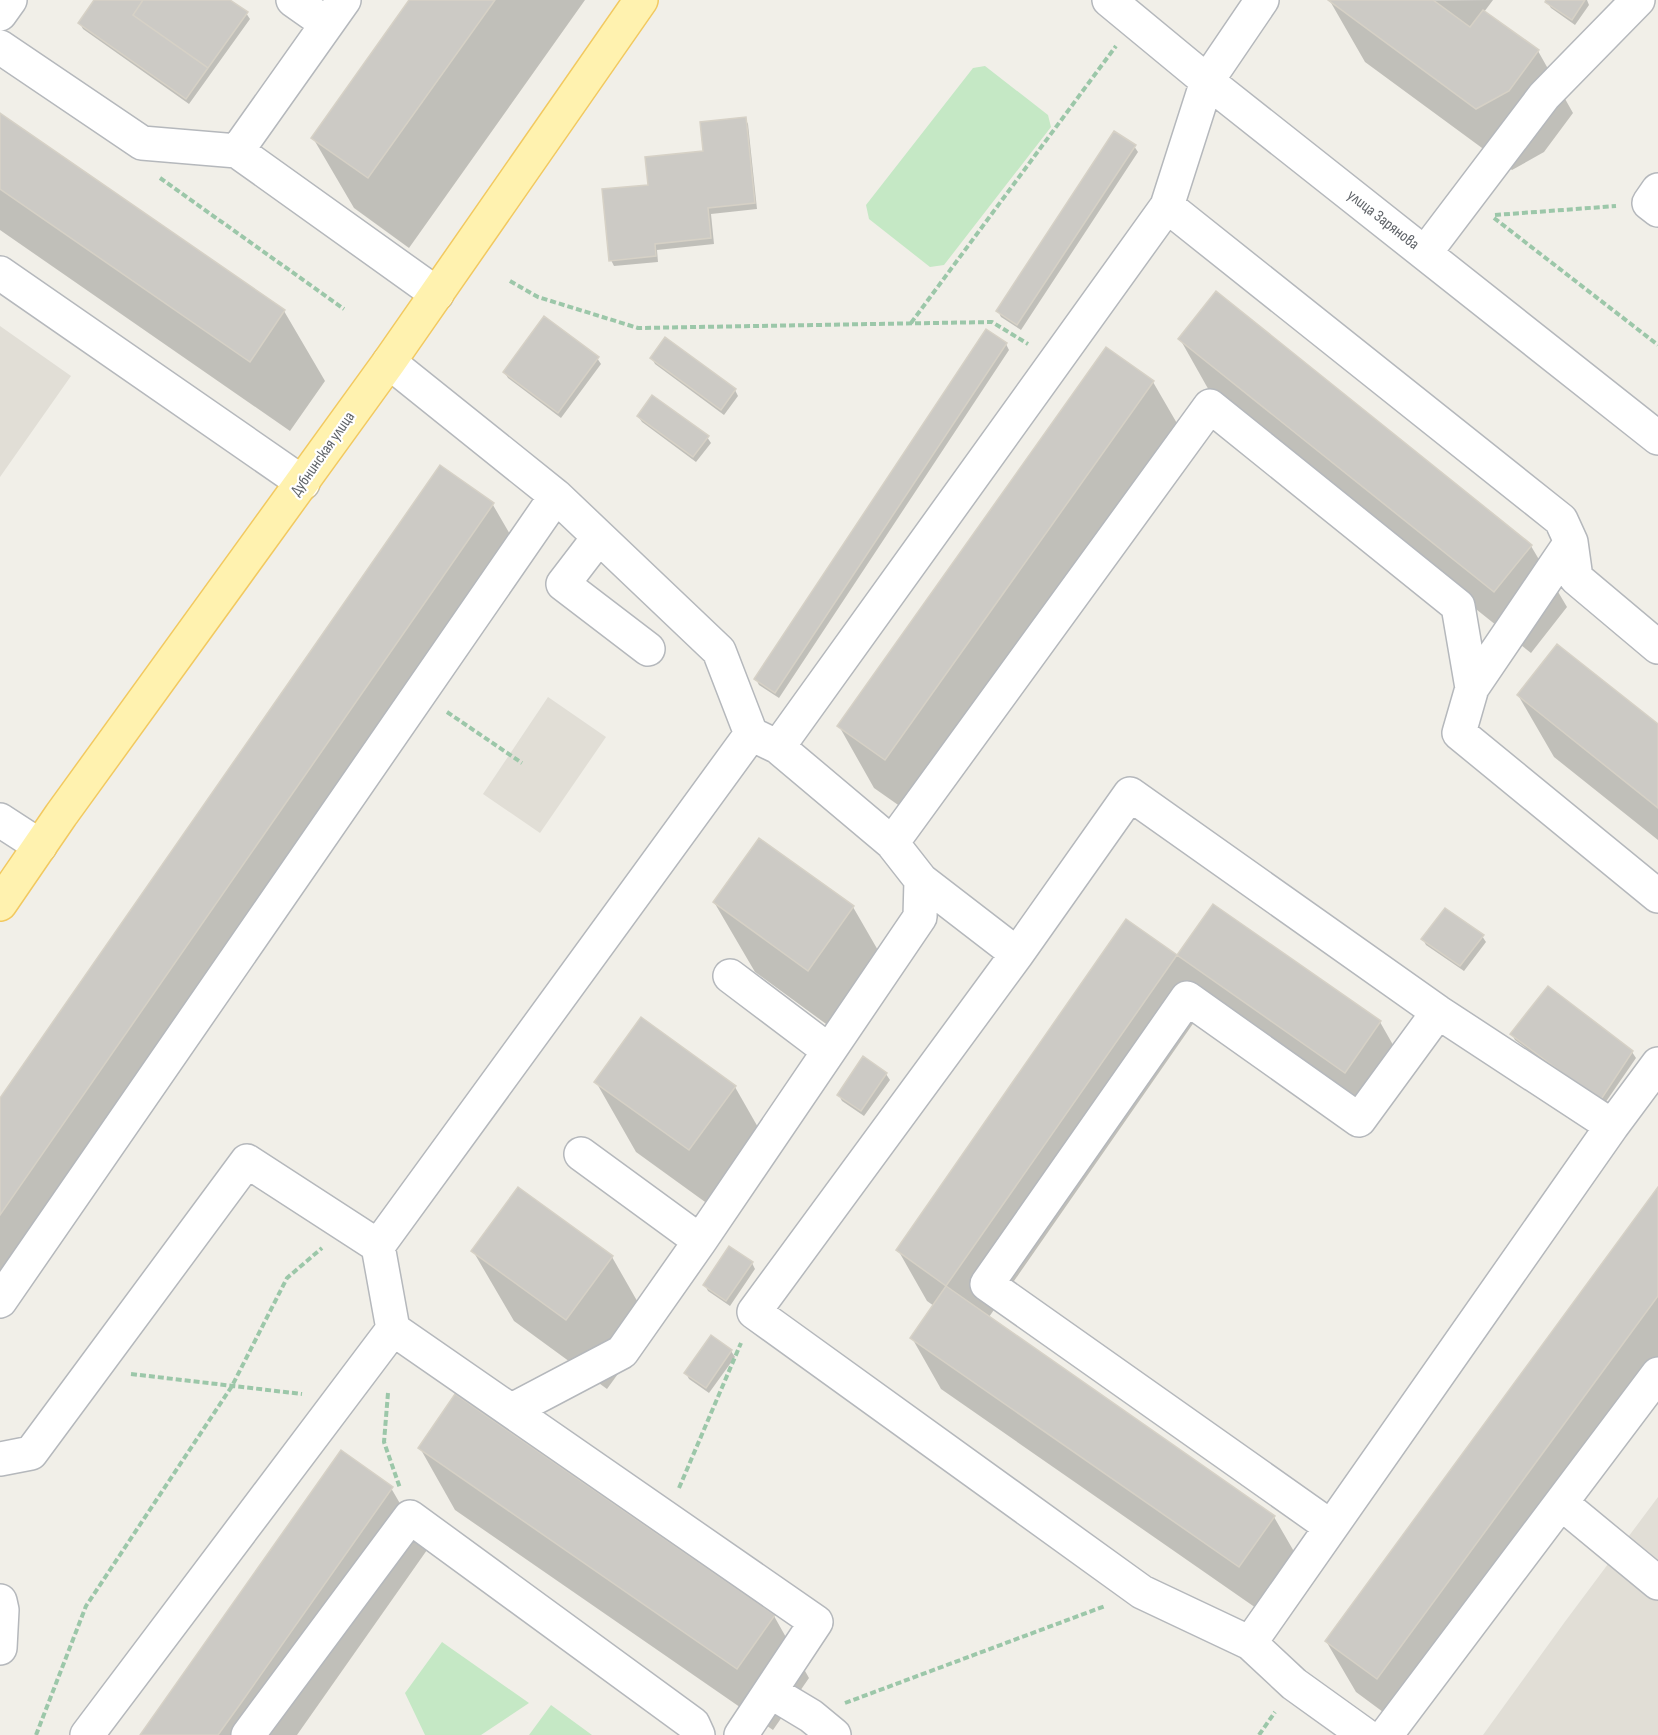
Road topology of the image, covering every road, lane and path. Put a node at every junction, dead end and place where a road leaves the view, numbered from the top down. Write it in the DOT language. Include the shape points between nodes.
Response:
graph roads {
  1 [pos="10,0"];
  2 [pos="293,0"];
  3 [pos="641,0"];
  4 [pos="1109,0"];
  5 [pos="1262,0"];
  6 [pos="1638,0"];
  7 [pos="335,12"];
  8 [pos="0,14"];
  9 [pos="1134,21"];
  10 [pos="0,47"];
  11 [pos="1207,81"];
  12 [pos="142,143"];
  13 [pos="237,151"];
  14 [pos="1655,201"];
  15 [pos="1167,206"];
  16 [pos="1425,253"];
  17 [pos="0,273"];
  18 [pos="510,281"];
  19 [pos="437,294"];
  20 [pos="345,309"];
  21 [pos="911,323"];
  22 [pos="1658,345"];
  23 [pos="1056,360"];
  24 [pos="389,362"];
  25 [pos="1658,438"];
  26 [pos="303,483"];
  27 [pos="556,496"];
  28 [pos="599,537"];
  29 [pos="1571,542"];
  30 [pos="1658,647"];
  31 [pos="648,649"];
  32 [pos="1472,688"];
  33 [pos="419,693"];
  34 [pos="765,740"];
  35 [pos="522,763"];
  36 [pos="0,820"];
  37 [pos="892,843"];
  38 [pos="40,846"];
  39 [pos="921,880"];
  40 [pos="1658,896"];
  41 [pos="0,904"];
  42 [pos="1017,954"];
  43 [pos="730,976"];
  44 [pos="1438,1012"];
  45 [pos="828,1050"];
  46 [pos="1658,1064"];
  47 [pos="1612,1126"];
  48 [pos="581,1154"];
  49 [pos="348,1227"];
  50 [pos="700,1241"];
  51 [pos="378,1246"];
  52 [pos="0,1301"];
  53 [pos="754,1312"];
  54 [pos="393,1329"];
  55 [pos="92,1369"];
  56 [pos="1658,1374"];
  57 [pos="231,1386"];
  58 [pos="388,1386"];
  59 [pos="341,1399"];
  60 [pos="512,1410"];
  61 [pos="0,1459"];
  62 [pos="1561,1503"];
  63 [pos="410,1517"];
  64 [pos="666,1517"];
  65 [pos="1331,1527"];
  66 [pos="1658,1583"];
  67 [pos="1142,1593"];
  68 [pos="0,1601"];
  69 [pos="1250,1643"];
  70 [pos="0,1648"];
  71 [pos="771,1692"];
  72 [pos="822,1725"];
  73 [pos="36,1735"];
  74 [pos="87,1735"];
  75 [pos="248,1735"];
  76 [pos="698,1735"];
  77 [pos="741,1735"];
  78 [pos="1365,1735"];
  79 [pos="1386,1735"];
  1 -- 8 [label="street"];
  2 -- 7 [label="street"];
  3 -- 19 [label="main road, Дубнинская улица"];
  4 -- 9 [label="street, улица Зарянова"];
  5 -- 11 [label="street"];
  6 -- 16 [label="street" via="1545,96"];
  7 -- 13 [label="street"];
  9 -- 11 [label="street, улица Зарянова"];
  9 -- 21 [label="path"];
  10 -- 12 [label="street"];
  11 -- 15 [label="street"];
  11 -- 16 [label="street, улица Зарянова"];
  12 -- 13 [label="street"];
  12 -- 20 [label="path" via="161,180"];
  13 -- 19 [label="street"];
  14 -- 22 [label="path" via="1492,216"];
  15 -- 23 [label="street"];
  15 -- 29 [label="street" via="1561,520"];
  16 -- 25 [label="street, улица Зарянова"];
  17 -- 26 [label="street"];
  18 -- 21 [label="path" via="538,297 638,328"];
  19 -- 24 [label="main road, Дубнинская улица"];
  21 -- 23 [label="path" via="992,322"];
  23 -- 34 [label="street"];
  24 -- 26 [label="main road, Дубнинская улица"];
  24 -- 27 [label="street"];
  26 -- 38 [label="main road, Дубнинская улица"];
  27 -- 28 [label="street"];
  27 -- 33 [label="street"];
  28 -- 31 [label="street" via="563,584"];
  28 -- 34 [label="street" via="719,651"];
  29 -- 30 [label="street" via="1576,578"];
  29 -- 32 [label="street"];
  32 -- 37 [label="street" via="1458,606 1210,406"];
  32 -- 40 [label="street" via="1459,733"];
  33 -- 35 [label="path"];
  33 -- 52 [label="street"];
  34 -- 37 [label="street"];
  34 -- 51 [label="street"];
  36 -- 38 [label="street"];
  37 -- 39 [label="street"];
  38 -- 41 [label="main road, Дубнинская улица"];
  39 -- 42 [label="street"];
  39 -- 45 [label="street" via="920,917"];
  42 -- 44 [label="street" via="1130,794"];
  42 -- 53 [label="street"];
  43 -- 45 [label="street"];
  44 -- 47 [label="street"];
  44 -- 65 [label="street" via="1359,1120 1187,998 987,1284"];
  45 -- 50 [label="street"];
  46 -- 47 [label="street"];
  47 -- 65 [label="street"];
  48 -- 50 [label="street"];
  49 -- 51 [label="street"];
  49 -- 55 [label="street" via="246,1161"];
  49 -- 57 [label="path" via="286,1278"];
  50 -- 60 [label="street" via="622,1352"];
  51 -- 54 [label="street"];
  53 -- 64 [label="path"];
  53 -- 67 [label="street"];
  54 -- 59 [label="street"];
  54 -- 60 [label="street"];
  55 -- 57 [label="path"];
  55 -- 61 [label="street" via="31,1452"];
  56 -- 62 [label="street"];
  57 -- 59 [label="path"];
  57 -- 73 [label="path" via="86,1606"];
  58 -- 63 [label="path" via="384,1442"];
  59 -- 74 [label="street"];
  60 -- 64 [label="street"];
  62 -- 66 [label="street"];
  62 -- 79 [label="street"];
  63 -- 75 [label="street"];
  63 -- 76 [label="street" via="693,1724"];
  64 -- 71 [label="street" via="816,1622"];
  65 -- 69 [label="street"];
  67 -- 69 [label="street"];
  67 -- 72 [label="path"];
  68 -- 70 [label="street"];
  69 -- 78 [label="street" via="1294,1684"];
  71 -- 72 [label="street"];
  71 -- 77 [label="street"];
}
